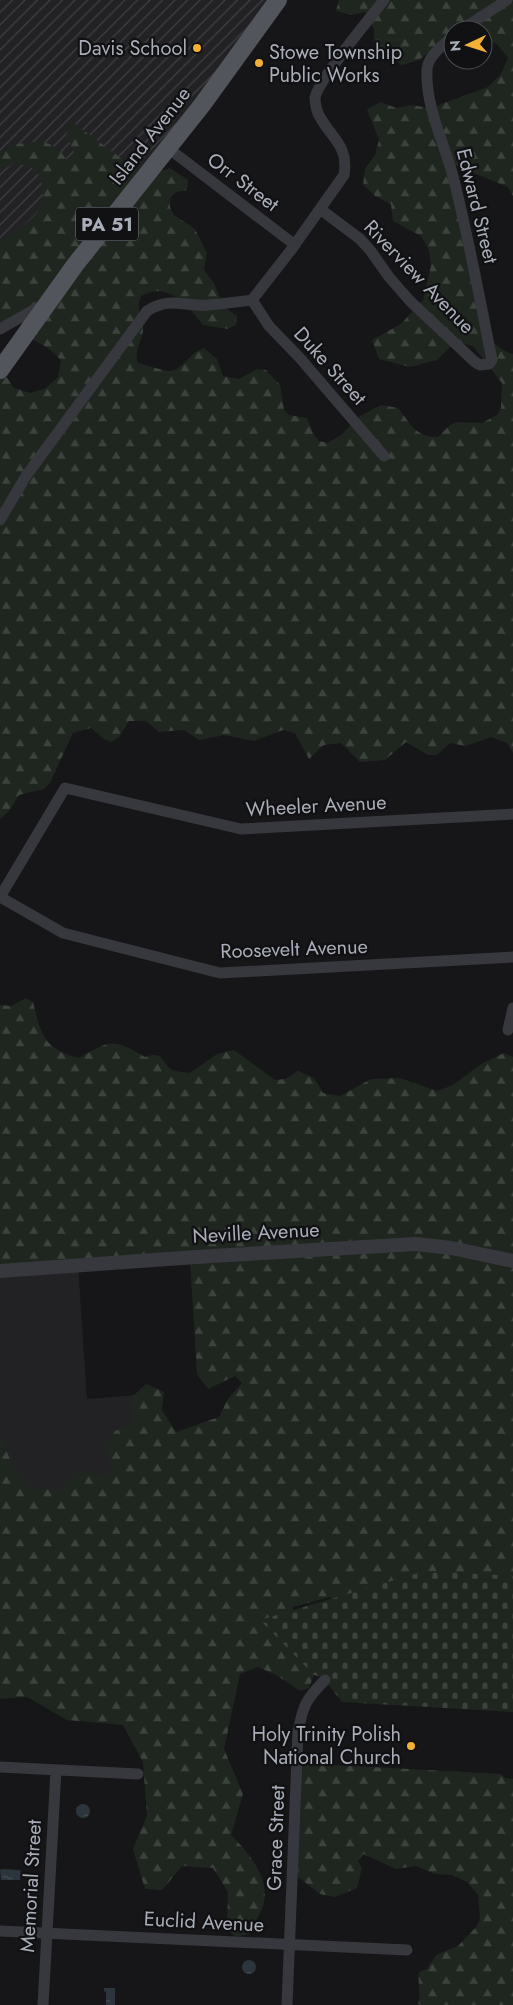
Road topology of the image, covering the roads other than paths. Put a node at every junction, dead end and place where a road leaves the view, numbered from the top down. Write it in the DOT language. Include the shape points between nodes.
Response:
graph roads {
  1 [pos="278,0"];
  2 [pos="384,0"];
  3 [pos="507,0"];
  4 [pos="476,20"];
  5 [pos="443,45"];
  6 [pos="168,148"];
  7 [pos="320,209"];
  8 [pos="295,245"];
  9 [pos="252,300"];
  10 [pos="48,302"];
  11 [pos="0,329"];
  12 [pos="492,360"];
  13 [pos="0,370"];
  14 [pos="384,456"];
  15 [pos="0,520"];
  16 [pos="513,814"];
  17 [pos="0,897"];
  18 [pos="513,957"];
  19 [pos="513,1008"];
  20 [pos="508,1030"];
  21 [pos="513,1261"];
  22 [pos="0,1271"];
  23 [pos="325,1680"];
  24 [pos="0,1767"];
  25 [pos="56,1770"];
  26 [pos="138,1774"];
  27 [pos="0,1931"];
  28 [pos="47,1934"];
  29 [pos="291,1945"];
  30 [pos="406,1950"];
  31 [pos="43,2005"];
  32 [pos="288,2005"];
  1 -- 6 [label="main road, Island Avenue / PA 51"];
  2 -- 7 [label="street" via="322,81 315,98 319,115 340,144 346,161 344,175"];
  3 -- 4 [label="street"];
  5 -- 12 [label="street, Edward Street" via="427,66 431,104 464,220"];
  6 -- 8 [label="street, Orr Street"];
  6 -- 10 [label="main road, Island Avenue / PA 51"];
  7 -- 8 [label="street"];
  7 -- 12 [label="street, Riverview Avenue" via="360,239 410,301 475,362 484,365"];
  8 -- 9 [label="street"];
  9 -- 14 [label="street, Duke Street" via="269,326"];
  9 -- 15 [label="street" via="206,305 159,303 147,310 26,476"];
  10 -- 11 [label="street"];
  10 -- 13 [label="main road, Island Avenue / PA 51"];
  16 -- 17 [label="street, Wheeler Avenue" via="241,829 65,788"];
  17 -- 18 [label="street, Roosevelt Avenue" via="63,933 220,973"];
  19 -- 20 [label="street"];
  21 -- 22 [label="street, Neville Avenue" via="416,1244"];
  23 -- 29 [label="street, Grace Street" via="309,1696 298,1732"];
  24 -- 25 [label="street"];
  25 -- 26 [label="street"];
  25 -- 28 [label="street, Memorial Street"];
  27 -- 28 [label="street, Euclid Avenue"];
  28 -- 29 [label="street, Euclid Avenue"];
  28 -- 31 [label="street, Memorial Street"];
  29 -- 30 [label="street, Euclid Avenue"];
  29 -- 32 [label="street, Grace Street"];
}
